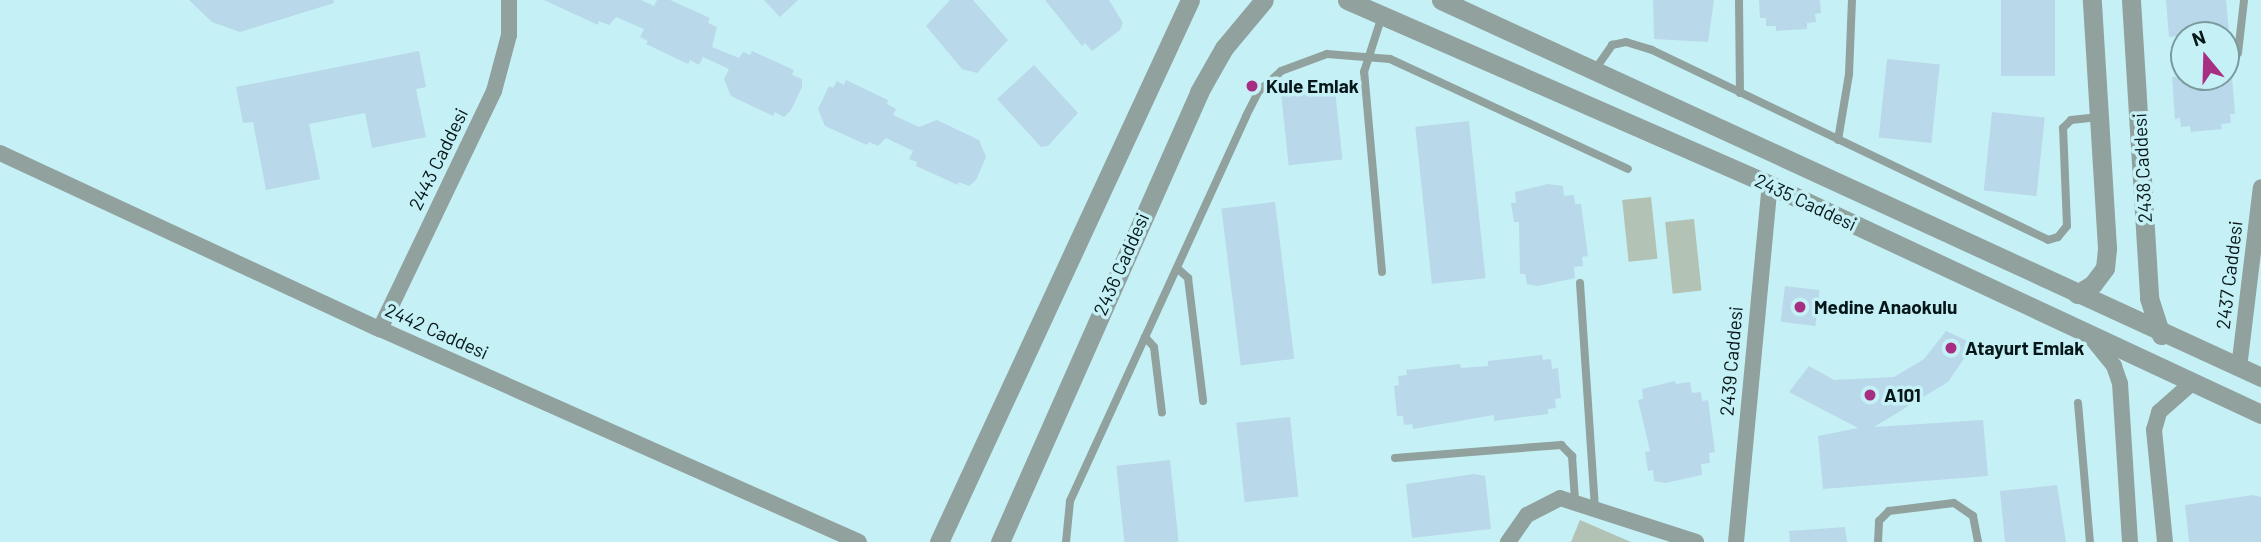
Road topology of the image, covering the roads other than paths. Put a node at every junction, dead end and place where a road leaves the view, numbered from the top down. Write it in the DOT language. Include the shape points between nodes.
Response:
graph roads {
  1 [pos="509,0"];
  2 [pos="1191,0"];
  3 [pos="1264,0"];
  4 [pos="1347,0"];
  5 [pos="1441,0"];
  6 [pos="1740,0"];
  7 [pos="1852,0"];
  8 [pos="2092,0"];
  9 [pos="2131,0"];
  10 [pos="2244,0"];
  11 [pos="1383,13"];
  12 [pos="2240,35"];
  13 [pos="1368,54"];
  14 [pos="1594,71"];
  15 [pos="1740,93"];
  16 [pos="2099,117"];
  17 [pos="1838,140"];
  18 [pos="0,153"];
  19 [pos="1628,169"];
  20 [pos="1770,185"];
  21 [pos="2261,187"];
  22 [pos="1177,268"];
  23 [pos="1382,272"];
  24 [pos="1580,283"];
  25 [pos="2077,294"];
  26 [pos="380,329"];
  27 [pos="2087,333"];
  28 [pos="2161,335"];
  29 [pos="1145,337"];
  30 [pos="2239,368"];
  31 [pos="2261,377"];
  32 [pos="2193,382"];
  33 [pos="1203,401"];
  34 [pos="2078,403"];
  35 [pos="1162,413"];
  36 [pos="2261,414"];
  37 [pos="1395,458"];
  38 [pos="1574,500"];
  39 [pos="1595,508"];
  40 [pos="859,542"];
  41 [pos="939,542"];
  42 [pos="1000,542"];
  43 [pos="1066,542"];
  44 [pos="1508,542"];
  45 [pos="1696,542"];
  46 [pos="1736,542"];
  47 [pos="1878,542"];
  48 [pos="1978,542"];
  49 [pos="2090,542"];
  50 [pos="2130,542"];
  51 [pos="2165,542"];
  1 -- 26 [label="street, 2443 Caddesi" via="509,34 494,91"];
  2 -- 41 [label="street"];
  3 -- 42 [label="street, 2436 Caddesi" via="1224,48 1199,92"];
  4 -- 11 [label="street, 2435 Caddesi"];
  5 -- 14 [label="street, 2435 Caddesi"];
  6 -- 15 [label="lane"];
  7 -- 17 [label="lane" via="1849,74"];
  8 -- 16 [label="street, 2438 Caddesi"];
  9 -- 28 [label="street, 2438 Caddesi" via="2149,298"];
  10 -- 12 [label="lane"];
  11 -- 13 [label="lane"];
  11 -- 20 [label="street, 2435 Caddesi"];
  13 -- 19 [label="lane" via="1390,59"];
  13 -- 22 [label="lane" via="1340,53 1303,60 1281,71 1258,92"];
  13 -- 23 [label="lane" via="1364,72"];
  14 -- 15 [label="lane" via="1607,47 1626,42"];
  14 -- 25 [label="street, 2435 Caddesi"];
  15 -- 17 [label="lane"];
  16 -- 17 [label="lane" via="2071,120 2063,128 2067,226 2058,237 2048,240"];
  16 -- 25 [label="street, 2438 Caddesi" via="2105,268 2094,284"];
  18 -- 26 [label="street, 2442 Caddesi"];
  20 -- 27 [label="street, 2435 Caddesi"];
  20 -- 46 [label="street, 2439 Caddesi"];
  21 -- 30 [label="street, 2437 Caddesi"];
  22 -- 29 [label="lane"];
  22 -- 33 [label="lane" via="1188,278"];
  24 -- 39 [label="lane"];
  25 -- 28 [label="street, 2435 Caddesi"];
  26 -- 40 [label="street, 2442 Caddesi"];
  27 -- 32 [label="street, 2435 Caddesi"];
  27 -- 50 [label="street" via="2114,366 2120,383"];
  28 -- 30 [label="street, 2435 Caddesi"];
  29 -- 35 [label="lane" via="1154,347"];
  29 -- 43 [label="lane" via="1070,501"];
  30 -- 31 [label="street, 2435 Caddesi"];
  32 -- 36 [label="street, 2435 Caddesi"];
  32 -- 51 [label="street" via="2159,412 2154,430"];
  34 -- 49 [label="lane"];
  37 -- 38 [label="lane" via="1561,444 1572,456"];
  38 -- 39 [label="street"];
  38 -- 44 [label="street" via="1545,502 1527,515"];
  39 -- 45 [label="street"];
  47 -- 48 [label="lane" via="1879,521 1889,511 1954,503 1973,516"];
}
